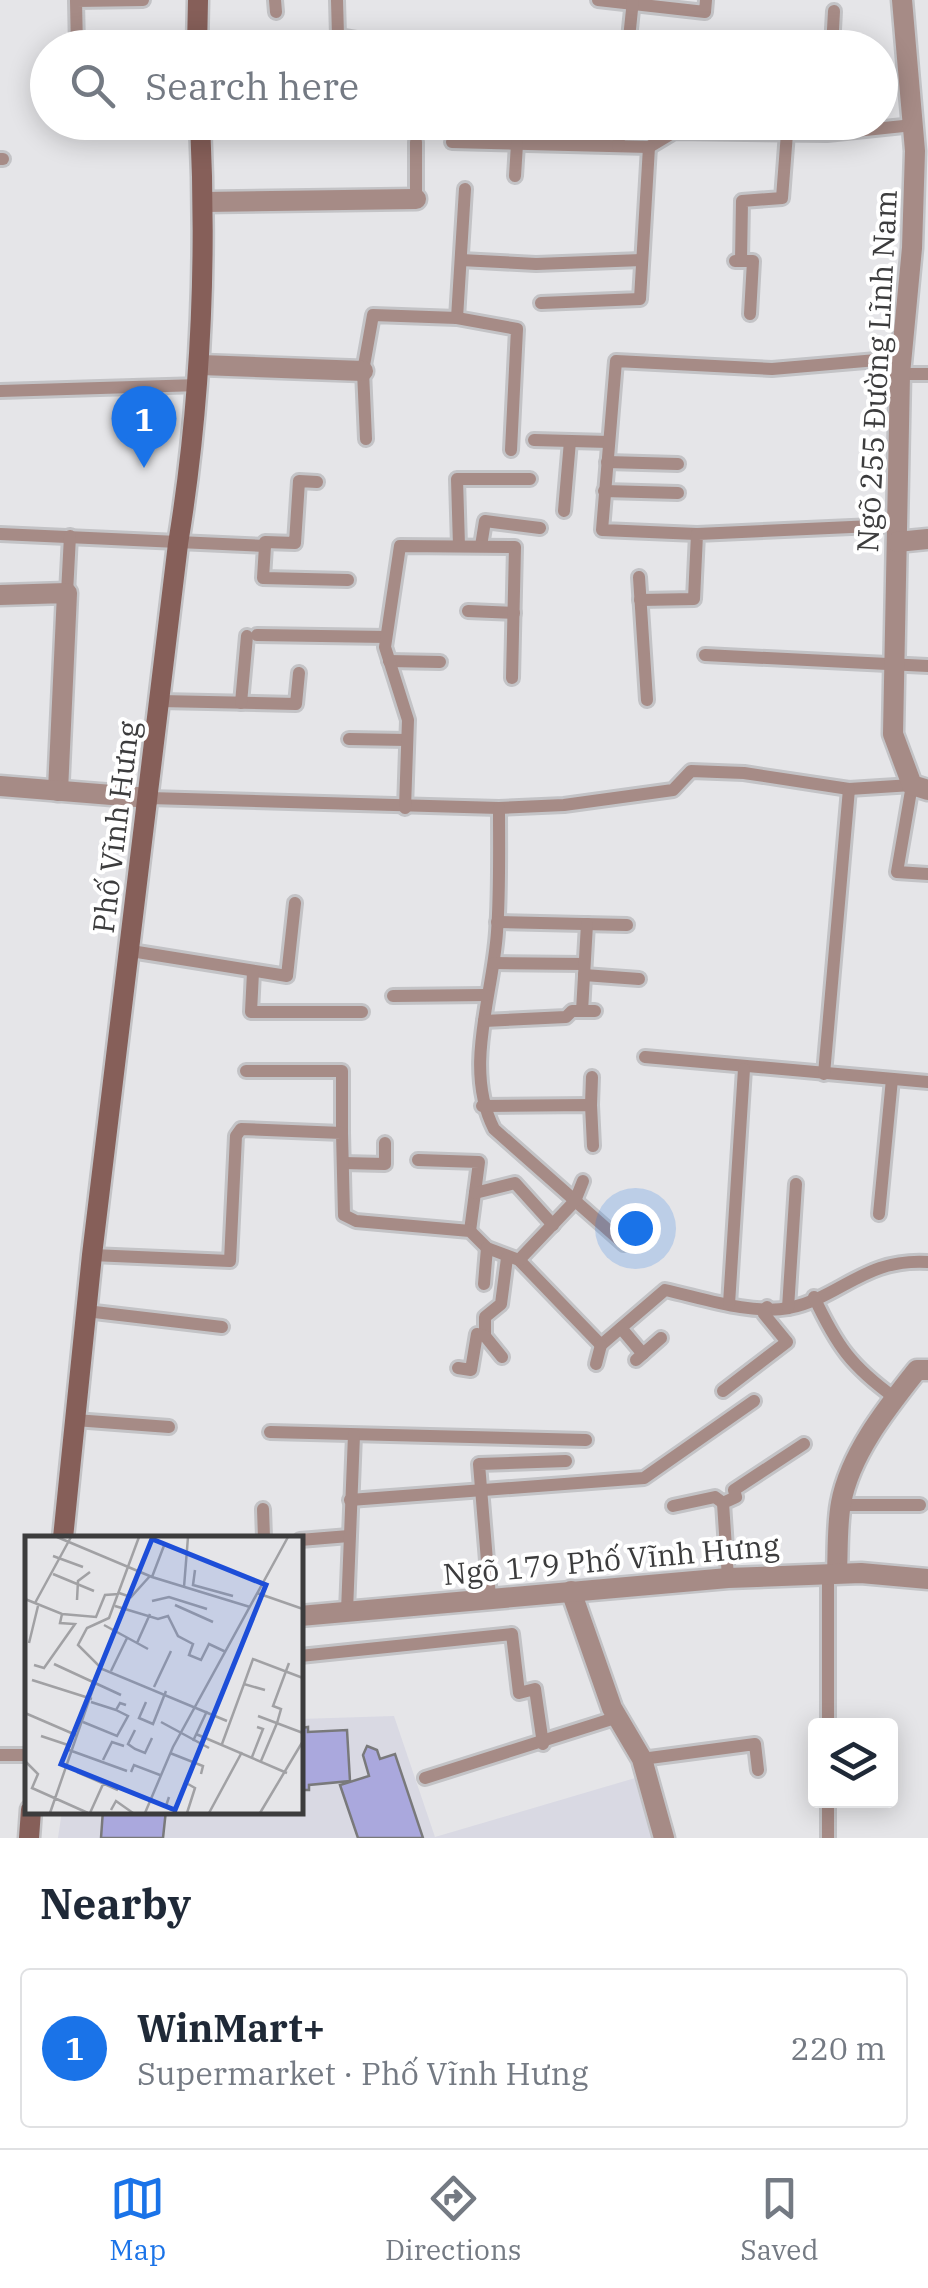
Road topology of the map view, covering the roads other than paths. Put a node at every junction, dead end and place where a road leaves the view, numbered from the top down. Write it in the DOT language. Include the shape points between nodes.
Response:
graph roads {
  1 [pos="143,0"];
  2 [pos="198,0"];
  3 [pos="337,0"];
  4 [pos="598,0"];
  5 [pos="706,0"];
  6 [pos="902,0"];
  7 [pos="632,2"];
  8 [pos="834,12"];
  9 [pos="77,30"];
  10 [pos="197,30"];
  11 [pos="338,30"];
  12 [pos="630,30"];
  13 [pos="833,30"];
  14 [pos="913,125"];
  15 [pos="898,126"];
  16 [pos="201,140"];
  17 [pos="618,140"];
  18 [pos="661,140"];
  19 [pos="786,140"];
  20 [pos="416,142"];
  21 [pos="452,142"];
  22 [pos="517,144"];
  23 [pos="618,146"];
  24 [pos="649,147"];
  25 [pos="922,151"];
  26 [pos="515,176"];
  27 [pos="465,189"];
  28 [pos="416,199"];
  29 [pos="204,202"];
  30 [pos="920,248"];
  31 [pos="461,260"];
  32 [pos="642,260"];
  33 [pos="540,302"];
  34 [pos="750,314"];
  35 [pos="457,318"];
  36 [pos="900,366"];
  37 [pos="363,371"];
  38 [pos="928,374"];
  39 [pos="200,375"];
  40 [pos="0,391"];
  41 [pos="366,439"];
  42 [pos="534,440"];
  43 [pos="570,441"];
  44 [pos="609,442"];
  45 [pos="512,450"];
  46 [pos="607,462"];
  47 [pos="678,464"];
  48 [pos="530,479"];
  49 [pos="316,482"];
  50 [pos="604,491"];
  51 [pos="678,494"];
  52 [pos="564,511"];
  53 [pos="519,524"];
  54 [pos="540,528"];
  55 [pos="0,534"];
  56 [pos="697,534"];
  57 [pos="896,534"];
  58 [pos="70,536"];
  59 [pos="928,539"];
  60 [pos="178,544"];
  61 [pos="265,546"];
  62 [pos="458,546"];
  63 [pos="481,546"];
  64 [pos="515,547"];
  65 [pos="640,577"];
  66 [pos="348,580"];
  67 [pos="67,593"];
  68 [pos="0,595"];
  69 [pos="640,600"];
  70 [pos="468,611"];
  71 [pos="514,613"];
  72 [pos="386,638"];
  73 [pos="705,655"];
  74 [pos="389,661"];
  75 [pos="440,662"];
  76 [pos="897,666"];
  77 [pos="928,666"];
  78 [pos="299,673"];
  79 [pos="512,678"];
  80 [pos="647,700"];
  81 [pos="160,701"];
  82 [pos="240,703"];
  83 [pos="349,739"];
  84 [pos="407,740"];
  85 [pos="0,786"];
  86 [pos="920,787"];
  87 [pos="849,789"];
  88 [pos="58,791"];
  89 [pos="149,798"];
  90 [pos="404,808"];
  91 [pos="499,808"];
  92 [pos="928,874"];
  93 [pos="294,903"];
  94 [pos="498,922"];
  95 [pos="587,924"];
  96 [pos="627,925"];
  97 [pos="131,951"];
  98 [pos="494,963"];
  99 [pos="584,970"];
  100 [pos="253,972"];
  101 [pos="640,979"];
  102 [pos="486,994"];
  103 [pos="392,996"];
  104 [pos="362,1012"];
  105 [pos="484,1020"];
  106 [pos="645,1057"];
  107 [pos="744,1069"];
  108 [pos="246,1071"];
  109 [pos="824,1074"];
  110 [pos="592,1077"];
  111 [pos="892,1080"];
  112 [pos="928,1082"];
  113 [pos="591,1105"];
  114 [pos="482,1106"];
  115 [pos="342,1133"];
  116 [pos="385,1143"];
  117 [pos="593,1146"];
  118 [pos="418,1160"];
  119 [pos="343,1163"];
  120 [pos="584,1181"];
  121 [pos="796,1184"];
  122 [pos="475,1192"];
  123 [pos="574,1201"];
  124 [pos="879,1214"];
  125 [pos="554,1225"];
  126 [pos="470,1231"];
  127 [pos="624,1244"];
  128 [pos="487,1248"];
  129 [pos="92,1254"];
  130 [pos="513,1259"];
  131 [pos="928,1262"];
  132 [pos="484,1284"];
  133 [pos="814,1297"];
  134 [pos="729,1304"];
  135 [pos="767,1307"];
  136 [pos="788,1308"];
  137 [pos="86,1311"];
  138 [pos="222,1326"];
  139 [pos="621,1328"];
  140 [pos="485,1336"];
  141 [pos="660,1338"];
  142 [pos="601,1345"];
  143 [pos="502,1358"];
  144 [pos="596,1364"];
  145 [pos="458,1368"];
  146 [pos="928,1370"];
  147 [pos="723,1391"];
  148 [pos="895,1398"];
  149 [pos="754,1401"];
  150 [pos="75,1420"];
  151 [pos="169,1427"];
  152 [pos="270,1432"];
  153 [pos="354,1435"];
  154 [pos="586,1440"];
  155 [pos="804,1444"];
  156 [pos="566,1461"];
  157 [pos="480,1490"];
  158 [pos="350,1500"];
  159 [pos="723,1503"];
  160 [pos="840,1505"];
  161 [pos="674,1506"];
  162 [pos="920,1506"];
  163 [pos="263,1508"];
  164 [pos="63,1536"];
  165 [pos="264,1536"];
  166 [pos="349,1536"];
  167 [pos="302,1540"];
  168 [pos="832,1573"];
  169 [pos="728,1578"];
  170 [pos="928,1579"];
  171 [pos="571,1591"];
  172 [pos="490,1598"];
  173 [pos="348,1612"];
  174 [pos="302,1616"];
  175 [pos="302,1656"];
  176 [pos="618,1717"];
  177 [pos="828,1718"];
  178 [pos="543,1744"];
  179 [pos="642,1758"];
  180 [pos="758,1770"];
  181 [pos="424,1778"];
  182 [pos="828,1808"];
  183 [pos="32,1813"];
  184 [pos="28,1838"];
  185 [pos="664,1838"];
  186 [pos="828,1838"];
  1 -- 9 [label="lane" via="76,1"];
  2 -- 10 [label="main road"];
  3 -- 11 [label="lane"];
  4 -- 7 [label="lane"];
  5 -- 7 [label="lane" via="705,12"];
  6 -- 14 [label="street, Ngõ 255 Đường Lĩnh Nam"];
  7 -- 12 [label="lane"];
  8 -- 13 [label="lane"];
  14 -- 15 [label="lane"];
  14 -- 25 [label="street, Ngõ 255 Đường Lĩnh Nam"];
  16 -- 29 [label="main road, Phố Vĩnh Hưng"];
  17 -- 23 [label="lane"];
  18 -- 24 [label="lane"];
  19 -- 34 [label="lane" via="782,198 742,201 738,261 753,262"];
  20 -- 28 [label="lane"];
  21 -- 22 [label="lane"];
  22 -- 23 [label="lane"];
  22 -- 26 [label="lane"];
  23 -- 24 [label="lane"];
  24 -- 32 [label="lane"];
  25 -- 30 [label="street, Ngõ 255 Đường Lĩnh Nam"];
  27 -- 31 [label="lane"];
  28 -- 29 [label="street"];
  29 -- 39 [label="main road, Phố Vĩnh Hưng"];
  30 -- 36 [label="street, Ngõ 255 Đường Lĩnh Nam"];
  31 -- 32 [label="lane"];
  31 -- 35 [label="lane"];
  32 -- 33 [label="lane" via="640,299"];
  35 -- 37 [label="lane" via="373,315"];
  35 -- 45 [label="lane" via="518,330"];
  36 -- 38 [label="lane"];
  36 -- 44 [label="lane" via="772,369 616,361"];
  36 -- 57 [label="street, Ngõ 255 Đường Lĩnh Nam"];
  37 -- 39 [label="street"];
  37 -- 41 [label="lane"];
  39 -- 40 [label="lane"];
  39 -- 60 [label="main road, Phố Vĩnh Hưng"];
  42 -- 43 [label="lane"];
  43 -- 44 [label="lane"];
  43 -- 52 [label="lane"];
  44 -- 46 [label="lane"];
  46 -- 47 [label="lane"];
  46 -- 50 [label="lane"];
  48 -- 62 [label="lane" via="456,478"];
  49 -- 61 [label="lane" via="298,481 295,544"];
  50 -- 51 [label="lane"];
  50 -- 56 [label="lane" via="602,530"];
  53 -- 54 [label="lane"];
  53 -- 63 [label="lane" via="485,521"];
  53 -- 64 [label="lane"];
  55 -- 58 [label="lane"];
  56 -- 57 [label="lane"];
  56 -- 69 [label="lane" via="694,599"];
  57 -- 59 [label="street"];
  57 -- 76 [label="street, Ngõ 255 Đường Lĩnh Nam"];
  58 -- 60 [label="lane"];
  58 -- 67 [label="lane"];
  60 -- 61 [label="lane"];
  60 -- 81 [label="main road, Phố Vĩnh Hưng"];
  61 -- 66 [label="lane" via="262,578"];
  62 -- 63 [label="lane"];
  62 -- 72 [label="lane" via="400,546"];
  63 -- 64 [label="lane"];
  64 -- 71 [label="lane"];
  65 -- 69 [label="lane"];
  67 -- 68 [label="street"];
  67 -- 88 [label="street"];
  69 -- 80 [label="lane"];
  70 -- 71 [label="lane"];
  71 -- 79 [label="lane"];
  72 -- 74 [label="lane"];
  72 -- 82 [label="lane" via="252,636"];
  73 -- 76 [label="lane"];
  74 -- 75 [label="lane"];
  74 -- 84 [label="lane" via="408,720"];
  76 -- 77 [label="lane"];
  76 -- 86 [label="street, Ngõ 255 Đường Lĩnh Nam" via="892,734"];
  78 -- 82 [label="lane" via="296,704"];
  81 -- 82 [label="lane"];
  81 -- 89 [label="main road, Phố Vĩnh Hưng"];
  83 -- 84 [label="lane"];
  84 -- 90 [label="lane"];
  85 -- 88 [label="street"];
  86 -- 87 [label="lane"];
  86 -- 92 [label="lane" via="898,872"];
  87 -- 91 [label="lane" via="692,770 673,790"];
  87 -- 109 [label="lane"];
  88 -- 89 [label="street"];
  89 -- 90 [label="lane"];
  89 -- 97 [label="main road, Phố Vĩnh Hưng"];
  90 -- 91 [label="lane"];
  91 -- 94 [label="lane"];
  93 -- 100 [label="lane" via="287,976"];
  94 -- 95 [label="lane"];
  94 -- 98 [label="lane"];
  95 -- 96 [label="lane"];
  95 -- 99 [label="lane"];
  97 -- 100 [label="lane"];
  97 -- 129 [label="main road, Phố Vĩnh Hưng"];
  98 -- 99 [label="lane"];
  98 -- 102 [label="lane"];
  99 -- 101 [label="lane"];
  99 -- 105 [label="lane" via="588,1011"];
  100 -- 104 [label="lane" via="251,1012"];
  102 -- 103 [label="lane"];
  102 -- 105 [label="lane"];
  105 -- 114 [label="lane"];
  106 -- 107 [label="lane"];
  107 -- 109 [label="lane"];
  107 -- 134 [label="lane"];
  108 -- 115 [label="lane" via="342,1071"];
  109 -- 111 [label="lane"];
  110 -- 113 [label="lane"];
  111 -- 112 [label="lane"];
  111 -- 124 [label="lane"];
  113 -- 114 [label="lane"];
  113 -- 117 [label="lane"];
  114 -- 123 [label="lane" via="494,1129"];
  115 -- 119 [label="lane"];
  115 -- 129 [label="lane" via="242,1129 236,1136 230,1261"];
  116 -- 119 [label="lane" via="385,1164"];
  118 -- 122 [label="lane" via="479,1162"];
  119 -- 126 [label="lane" via="344,1215"];
  120 -- 123 [label="lane"];
  121 -- 136 [label="lane"];
  122 -- 125 [label="lane" via="516,1183"];
  122 -- 126 [label="lane"];
  123 -- 125 [label="lane"];
  123 -- 127 [label="lane"];
  125 -- 130 [label="lane"];
  126 -- 128 [label="lane"];
  128 -- 130 [label="lane"];
  128 -- 132 [label="lane"];
  129 -- 137 [label="main road, Phố Vĩnh Hưng"];
  130 -- 140 [label="lane" via="500,1304 486,1318"];
  130 -- 142 [label="lane"];
  131 -- 133 [label="lane" via="875,1267"];
  133 -- 136 [label="lane"];
  133 -- 148 [label="lane" via="838,1347"];
  134 -- 135 [label="lane"];
  134 -- 139 [label="lane" via="665,1290"];
  135 -- 136 [label="lane"];
  135 -- 147 [label="lane" via="764,1314 787,1342"];
  137 -- 138 [label="lane"];
  137 -- 150 [label="main road, Phố Vĩnh Hưng"];
  139 -- 141 [label="lane" via="640,1357"];
  139 -- 142 [label="lane"];
  140 -- 143 [label="lane"];
  140 -- 145 [label="lane" via="477,1334 471,1370"];
  142 -- 144 [label="lane"];
  146 -- 148 [label="street" via="918,1370"];
  148 -- 160 [label="street" via="850,1471"];
  149 -- 157 [label="lane" via="644,1478"];
  150 -- 151 [label="lane"];
  150 -- 164 [label="main road, Phố Vĩnh Hưng"];
  152 -- 153 [label="lane"];
  153 -- 154 [label="lane"];
  153 -- 158 [label="lane"];
  155 -- 159 [label="lane"];
  156 -- 157 [label="lane" via="479,1464"];
  157 -- 158 [label="lane"];
  157 -- 172 [label="lane"];
  158 -- 166 [label="lane"];
  159 -- 161 [label="lane" via="715,1497"];
  159 -- 169 [label="lane"];
  160 -- 162 [label="lane"];
  160 -- 168 [label="street"];
  163 -- 165 [label="lane"];
  166 -- 167 [label="lane"];
  166 -- 173 [label="lane"];
  168 -- 169 [label="street, Ngõ 179 Phố Vĩnh Hưng"];
  168 -- 170 [label="street, Ngõ 179 Phố Vĩnh Hưng"];
  168 -- 177 [label="lane"];
  169 -- 171 [label="street, Ngõ 179 Phố Vĩnh Hưng"];
  171 -- 172 [label="street, Ngõ 179 Phố Vĩnh Hưng"];
  171 -- 176 [label="street"];
  172 -- 173 [label="street, Ngõ 179 Phố Vĩnh Hưng"];
  173 -- 174 [label="street, Ngõ 179 Phố Vĩnh Hưng"];
  175 -- 178 [label="lane" via="512,1634 519,1693 535,1689"];
  176 -- 178 [label="lane"];
  176 -- 179 [label="street"];
  178 -- 181 [label="lane"];
  179 -- 180 [label="lane" via="755,1744"];
  179 -- 185 [label="street"];
  182 -- 186 [label="lane"];
  183 -- 184 [label="main road"];
}
